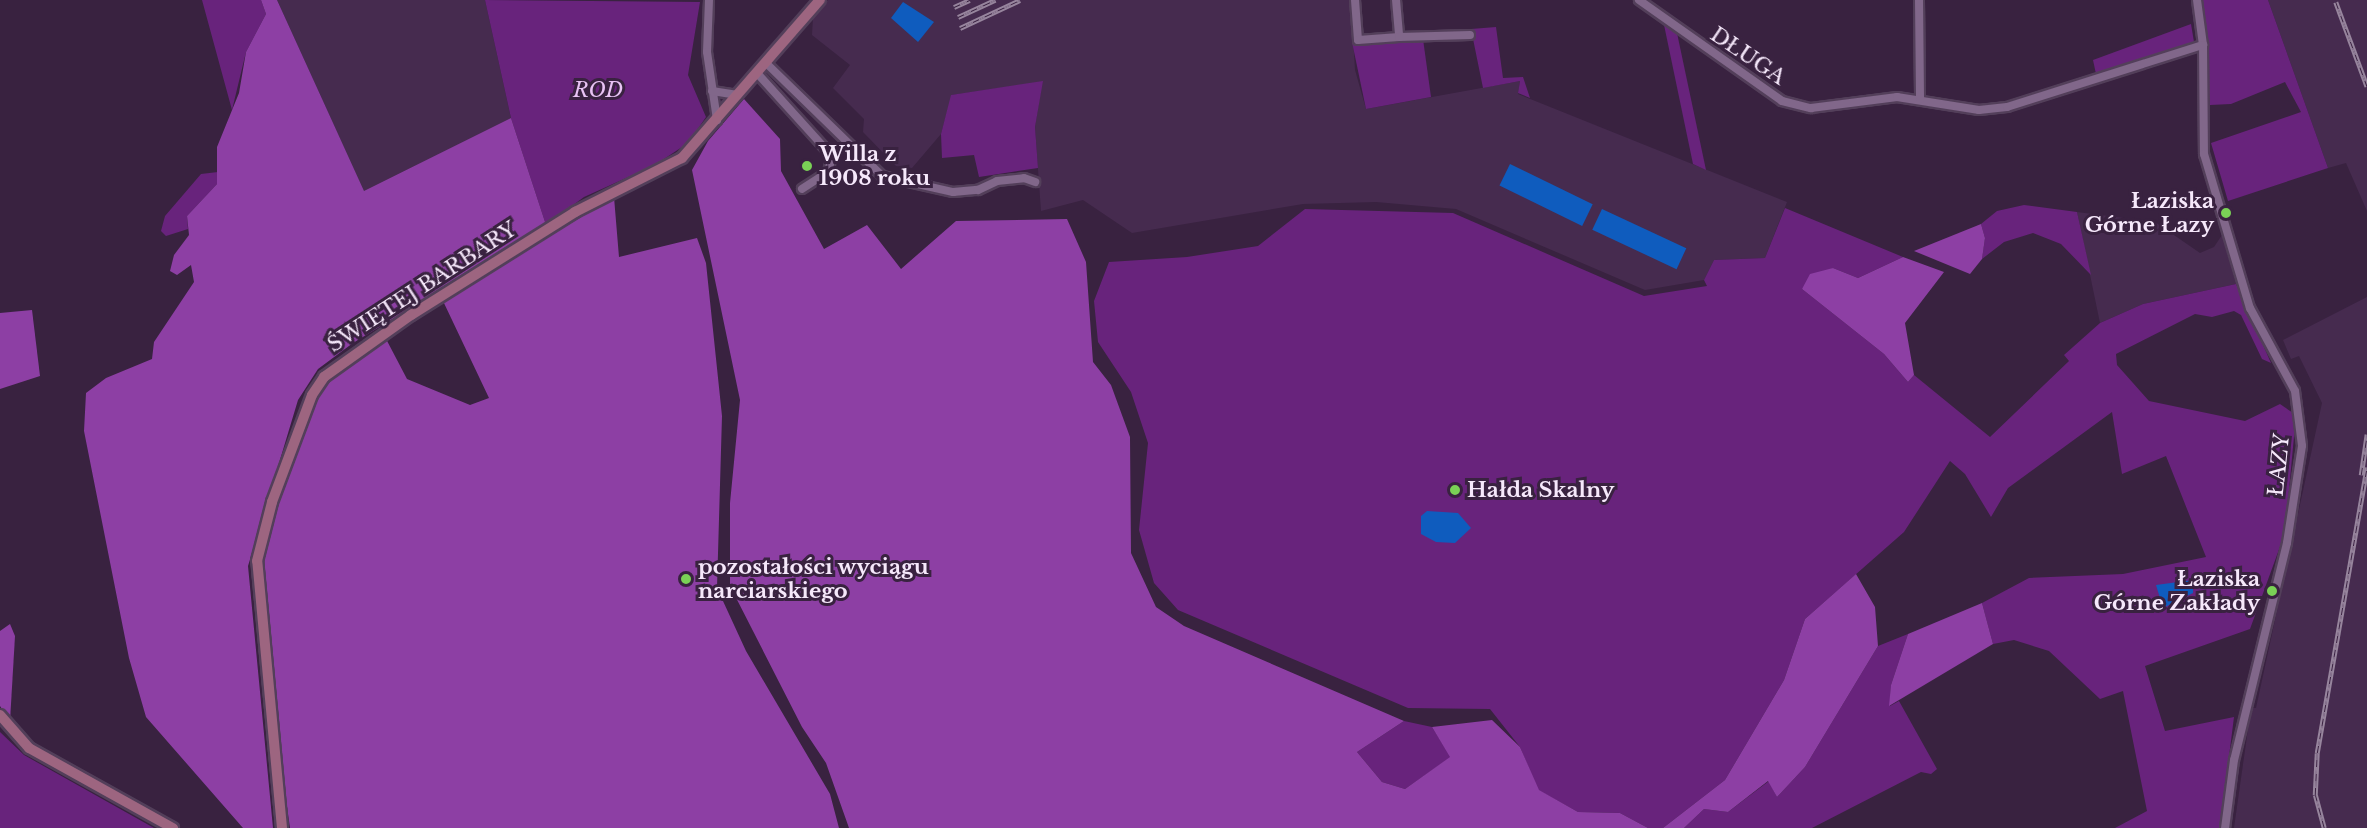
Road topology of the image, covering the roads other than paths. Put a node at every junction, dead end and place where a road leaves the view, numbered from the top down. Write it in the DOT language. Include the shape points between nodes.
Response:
graph roads {
  1 [pos="709,0"];
  2 [pos="820,0"];
  3 [pos="1355,0"];
  4 [pos="1396,0"];
  5 [pos="1639,0"];
  6 [pos="1919,0"];
  7 [pos="2196,0"];
  8 [pos="1470,35"];
  9 [pos="1399,37"];
  10 [pos="2203,45"];
  11 [pos="766,63"];
  12 [pos="758,73"];
  13 [pos="712,91"];
  14 [pos="739,94"];
  15 [pos="1920,99"];
  16 [pos="717,120"];
  17 [pos="1035,182"];
  18 [pos="802,189"];
  19 [pos="0,715"];
  20 [pos="173,828"];
  21 [pos="282,828"];
  22 [pos="2225,828"];
  1 -- 13 [label="street" via="707,52"];
  2 -- 11 [label="street, ŚWIĘTEJ BARBARY"];
  3 -- 9 [label="street" via="1358,40"];
  4 -- 9 [label="street"];
  5 -- 15 [label="street, DŁUGA" via="1782,101 1811,108 1897,97"];
  6 -- 15 [label="street"];
  7 -- 10 [label="street, ŁAZY"];
  8 -- 9 [label="street"];
  10 -- 15 [label="street, DŁUGA" via="2007,107 1979,110"];
  10 -- 22 [label="street, ŁAZY" via="2204,154 2250,308 2295,392 2302,447 2287,543 2234,759"];
  11 -- 12 [label="street, ŚWIĘTEJ BARBARY"];
  11 -- 17 [label="street" via="882,176 953,192 971,192 1006,180"];
  12 -- 14 [label="street, ŚWIĘTEJ BARBARY"];
  12 -- 18 [label="street" via="832,156 828,172"];
  13 -- 14 [label="street" via="725,97"];
  13 -- 16 [label="street"];
  14 -- 16 [label="street, ŚWIĘTEJ BARBARY"];
  16 -- 21 [label="street, ŚWIĘTEJ BARBARY" via="667,169 575,212 411,315 338,363 312,395 272,502 257,561"];
  19 -- 20 [label="street" via="29,747"];
}
